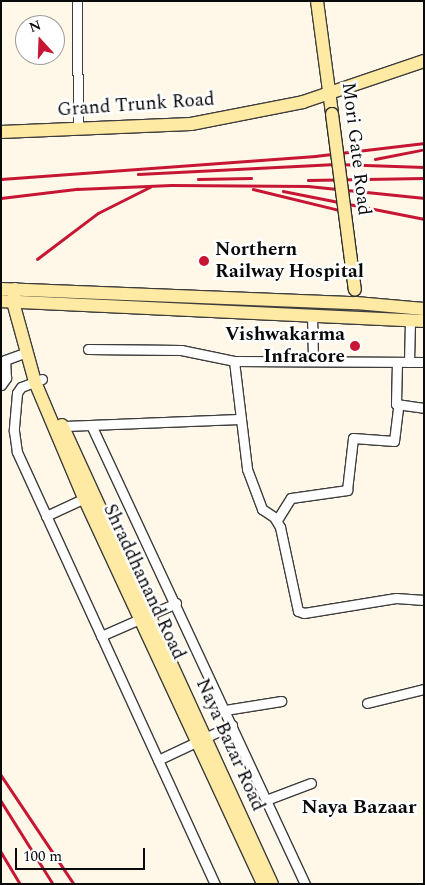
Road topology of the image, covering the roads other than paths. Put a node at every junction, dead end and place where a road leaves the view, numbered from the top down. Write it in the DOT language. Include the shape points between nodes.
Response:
graph roads {
  1 [pos="77,1"];
  2 [pos="317,1"];
  3 [pos="424,61"];
  4 [pos="330,92"];
  5 [pos="78,129"];
  6 [pos="1,132"];
  7 [pos="1,289"];
  8 [pos="355,296"];
  9 [pos="15,297"];
  10 [pos="293,307"];
  11 [pos="424,309"];
  12 [pos="312,315"];
  13 [pos="357,317"];
  14 [pos="410,320"];
  15 [pos="424,321"];
  16 [pos="88,349"];
  17 [pos="27,352"];
  18 [pos="313,360"];
  19 [pos="234,361"];
  20 [pos="397,362"];
  21 [pos="409,362"];
  22 [pos="424,362"];
  23 [pos="38,381"];
  24 [pos="1,385"];
  25 [pos="398,406"];
  26 [pos="424,408"];
  27 [pos="240,419"];
  28 [pos="63,426"];
  29 [pos="92,427"];
  30 [pos="89,496"];
  31 [pos="46,516"];
  32 [pos="277,520"];
  33 [pos="424,600"];
  34 [pos="176,604"];
  35 [pos="146,618"];
  36 [pos="101,636"];
  37 [pos="424,689"];
  38 [pos="281,701"];
  39 [pos="367,703"];
  40 [pos="225,710"];
  41 [pos="232,725"];
  42 [pos="203,740"];
  43 [pos="158,760"];
  44 [pos="311,783"];
  45 [pos="266,800"];
  46 [pos="216,884"];
  47 [pos="263,884"];
  48 [pos="272,884"];
  49 [pos="305,884"];
  1 -- 5 [label="street"];
  2 -- 4 [label="street, Mori Gate Road"];
  3 -- 4 [label="street, Grand Trunk Road"];
  4 -- 5 [label="street, Grand Trunk Road" via="253,114 191,124"];
  4 -- 8 [label="street, Mori Gate Road, bridge"];
  5 -- 6 [label="street, Grand Trunk Road"];
  7 -- 9 [label="street"];
  8 -- 10 [label="street"];
  8 -- 11 [label="street"];
  8 -- 13 [label="street, Mori Gate Road"];
  9 -- 10 [label="street"];
  9 -- 17 [label="street, Shraddhanand Road"];
  9 -- 23 [label="street, Naya Bazar Road"];
  10 -- 12 [label="street"];
  12 -- 13 [label="street"];
  12 -- 18 [label="street"];
  13 -- 14 [label="street"];
  14 -- 15 [label="street"];
  14 -- 21 [label="street"];
  16 -- 19 [label="street" via="181,350"];
  17 -- 23 [label="street, Shraddhanand Road"];
  17 -- 24 [label="street" via="5,360 6,378"];
  18 -- 19 [label="street"];
  18 -- 20 [label="street"];
  19 -- 27 [label="street"];
  20 -- 21 [label="street"];
  20 -- 25 [label="street" via="395,401"];
  21 -- 22 [label="street"];
  23 -- 28 [label="street, Naya Bazar Road"];
  23 -- 30 [label="street, Shraddhanand Road"];
  23 -- 31 [label="street" via="21,387 17,393 14,431 17,452"];
  25 -- 26 [label="street"];
  25 -- 32 [label="street" via="394,441 353,438 347,490 291,498"];
  27 -- 29 [label="street"];
  27 -- 32 [label="street" via="246,463 261,506"];
  28 -- 29 [label="street"];
  28 -- 30 [label="street, Naya Bazar Road"];
  29 -- 34 [label="street"];
  30 -- 31 [label="street"];
  30 -- 35 [label="street, Naya Bazar Road"];
  31 -- 36 [label="street"];
  32 -- 33 [label="street" via="300,612 396,598"];
  34 -- 35 [label="street"];
  34 -- 40 [label="street"];
  35 -- 36 [label="street"];
  35 -- 42 [label="street, Naya Bazar Road"];
  36 -- 43 [label="street"];
  37 -- 39 [label="street"];
  38 -- 40 [label="street"];
  40 -- 41 [label="street"];
  41 -- 42 [label="street"];
  41 -- 45 [label="street"];
  42 -- 43 [label="street"];
  42 -- 47 [label="street"];
  42 -- 48 [label="street, Naya Bazar Road"];
  43 -- 46 [label="street"];
  44 -- 45 [label="street"];
  45 -- 49 [label="street"];
}
